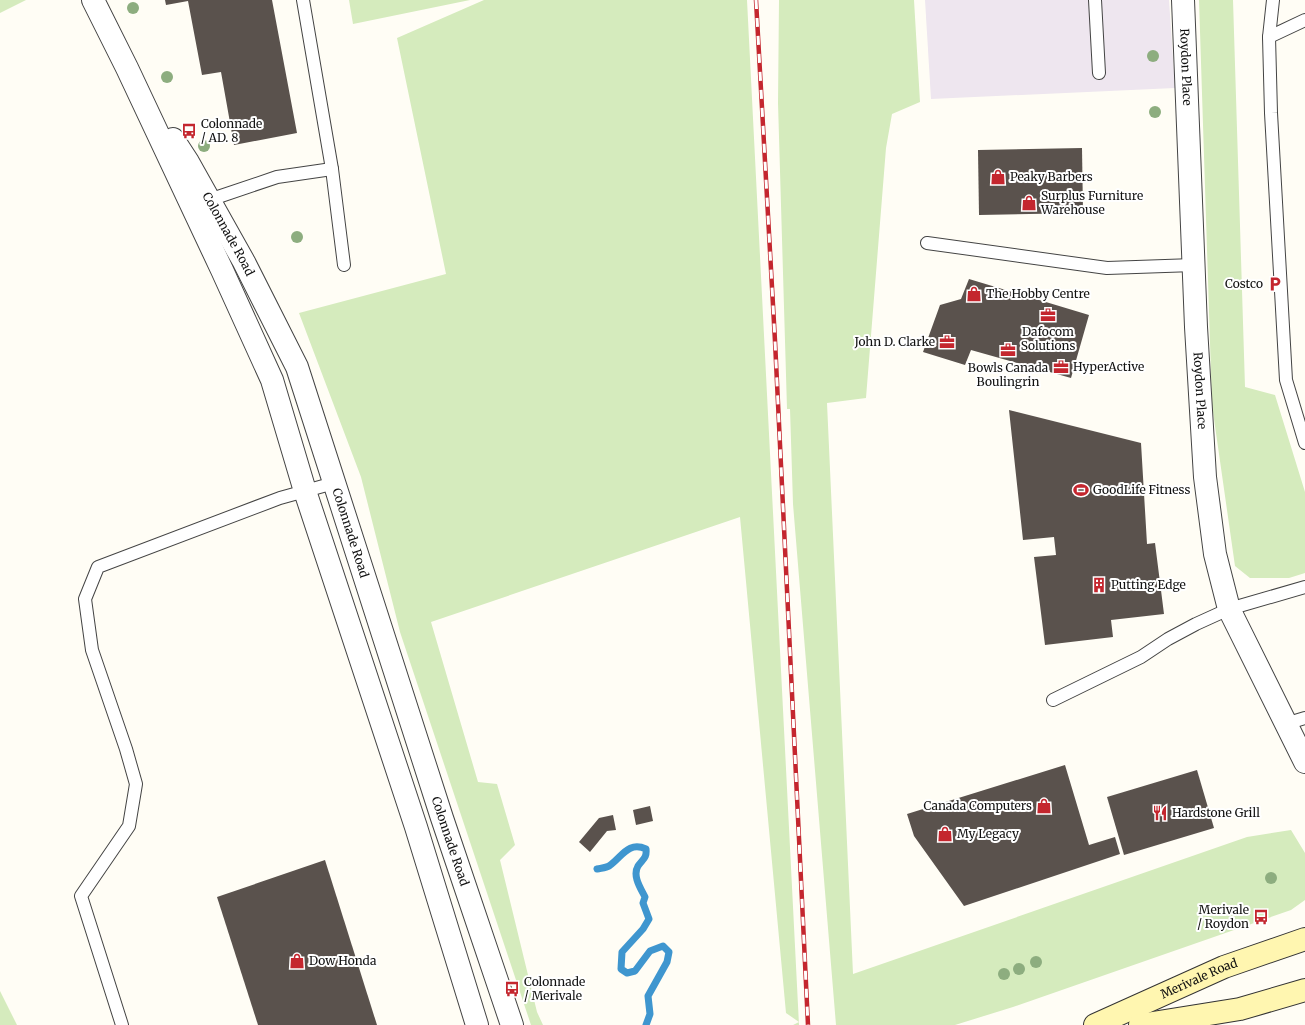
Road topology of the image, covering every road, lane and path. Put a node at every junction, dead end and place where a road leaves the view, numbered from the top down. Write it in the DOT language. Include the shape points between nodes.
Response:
graph roads {
  1 [pos="93,0"];
  2 [pos="303,0"];
  3 [pos="1096,0"];
  4 [pos="1183,0"];
  5 [pos="1273,0"];
  6 [pos="1305,20"];
  7 [pos="1269,37"];
  8 [pos="127,68"];
  9 [pos="1099,73"];
  10 [pos="332,169"];
  11 [pos="209,200"];
  12 [pos="927,243"];
  13 [pos="344,265"];
  14 [pos="1194,265"];
  15 [pos="1305,443"];
  16 [pos="334,483"];
  17 [pos="305,491"];
  18 [pos="1305,588"];
  19 [pos="1229,609"];
  20 [pos="1053,700"];
  21 [pos="1295,721"];
  22 [pos="1305,762"];
  23 [pos="1305,939"];
  24 [pos="1305,990"];
  25 [pos="122,1025"];
  26 [pos="477,1025"];
  27 [pos="512,1025"];
  28 [pos="1095,1025"];
  29 [pos="1140,1025"];
  1 -- 8 [label="street, Colonnade Road"];
  2 -- 10 [label="lane"];
  3 -- 9 [label="lane"];
  4 -- 14 [label="street, Roydon Place"];
  5 -- 7 [label="lane"];
  6 -- 7 [label="lane"];
  7 -- 15 [label="lane" via="1286,380"];
  8 -- 11 [label="street, Colonnade Road" via="188,162"];
  8 -- 17 [label="street, Colonnade Road" via="272,380"];
  10 -- 11 [label="lane" via="277,177"];
  10 -- 13 [label="lane"];
  11 -- 16 [label="street, Colonnade Road" via="244,262 297,367"];
  12 -- 14 [label="lane" via="1107,268"];
  14 -- 19 [label="street, Roydon Place" via="1205,477 1215,554"];
  16 -- 17 [label="lane"];
  16 -- 27 [label="street, Colonnade Road"];
  17 -- 25 [label="lane" via="98,567 85,599 92,650 136,784 129,826 81,896"];
  17 -- 26 [label="street, Colonnade Road" via="416,827"];
  18 -- 19 [label="lane"];
  19 -- 20 [label="lane" via="1168,639 1141,657"];
  19 -- 21 [label="street, Roydon Place"];
  21 -- 22 [label="street, Roydon Place"];
  23 -- 28 [label="main road, Merivale Road" via="1224,966"];
  24 -- 29 [label="main road" via="1240,1009"];
}
